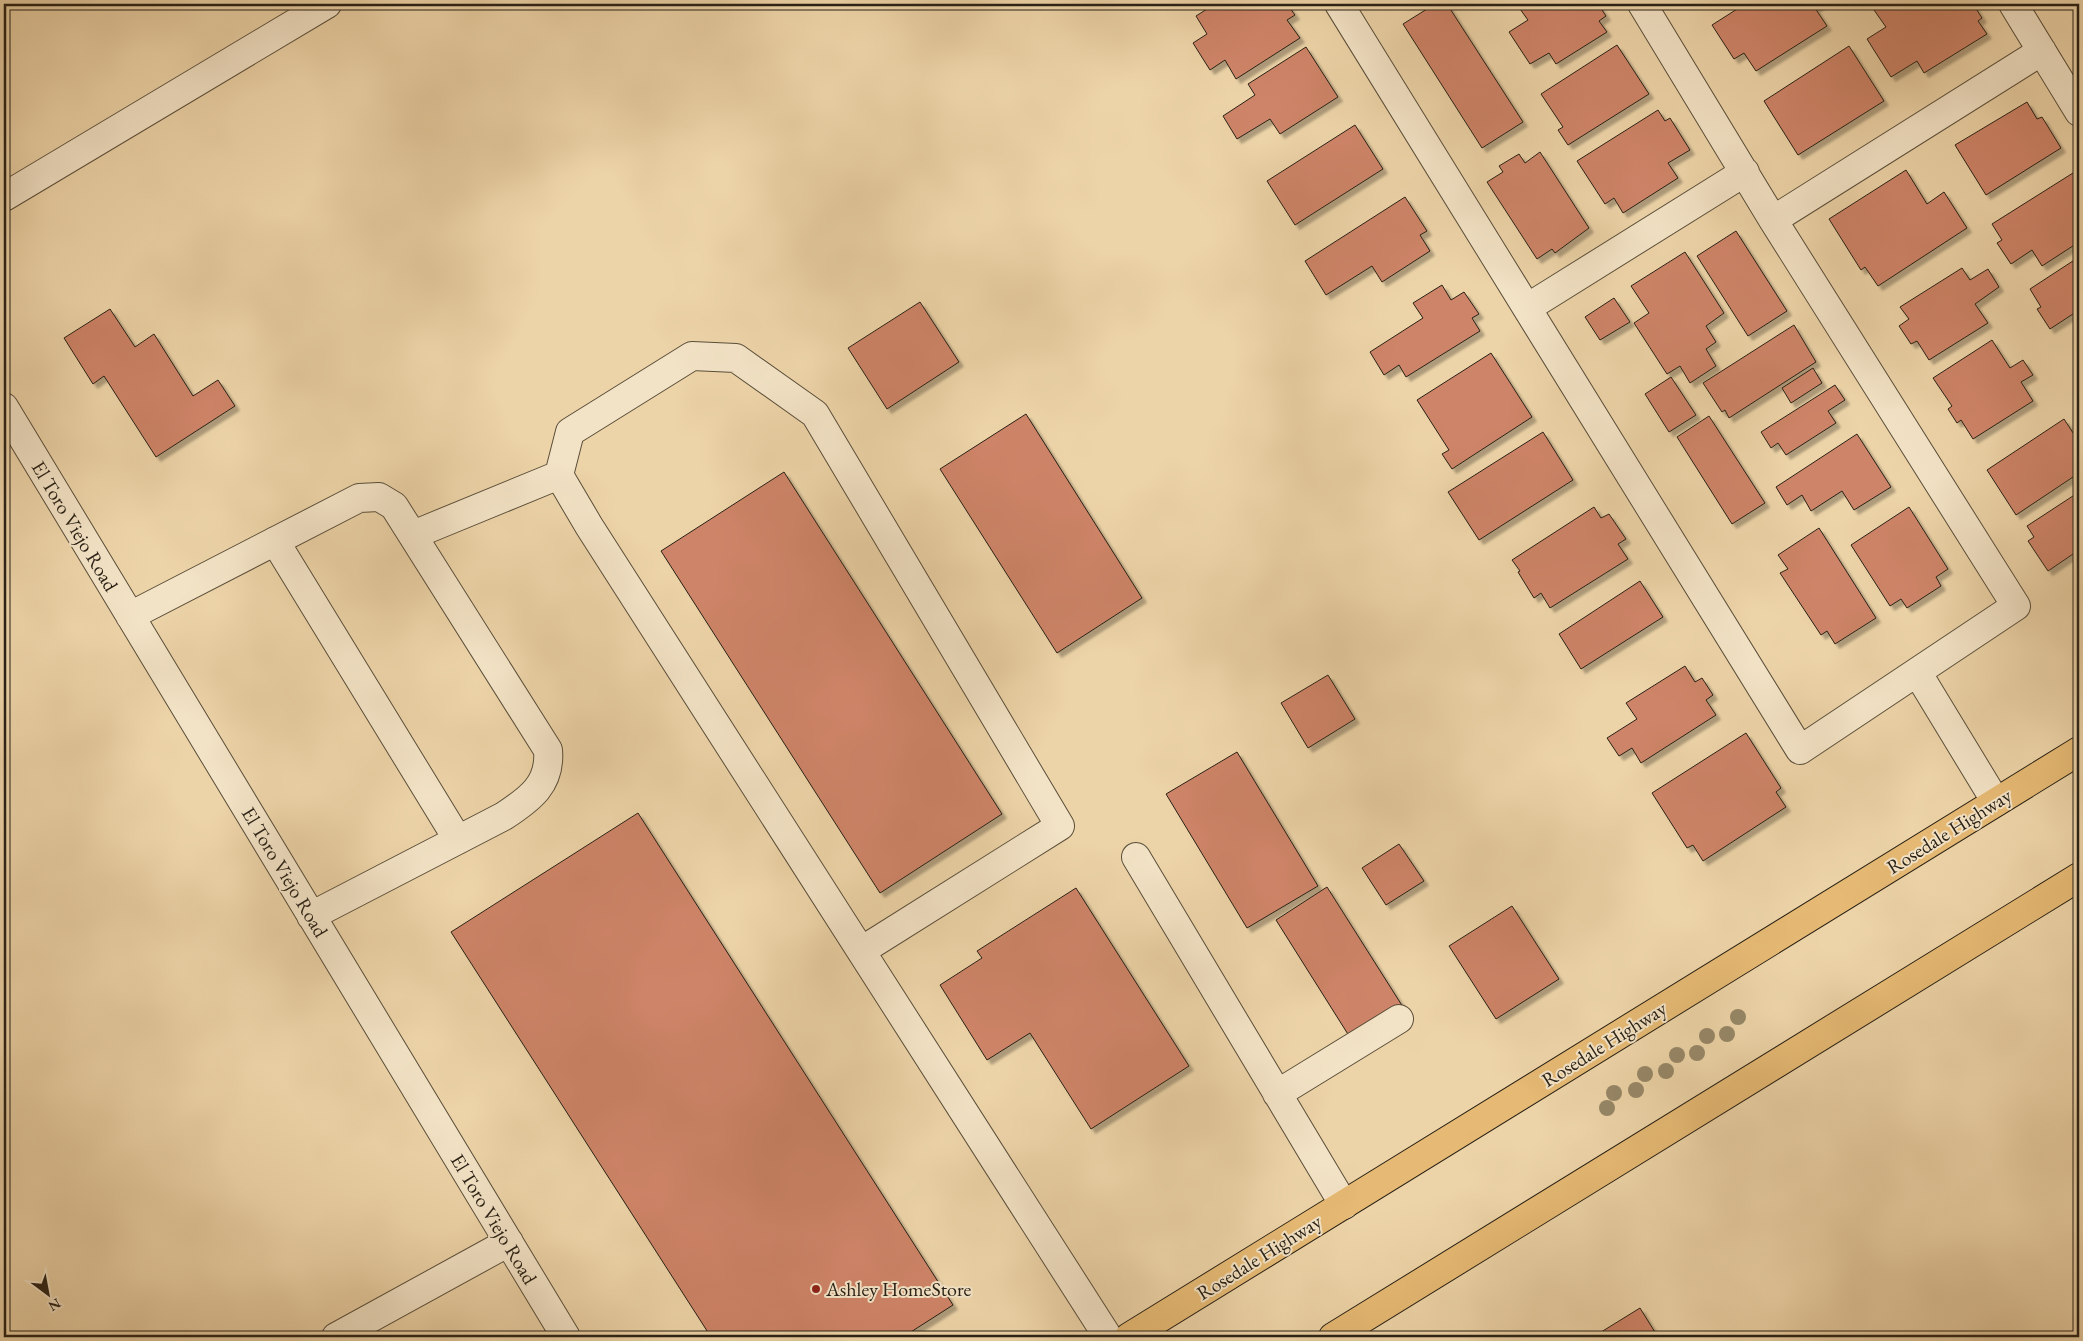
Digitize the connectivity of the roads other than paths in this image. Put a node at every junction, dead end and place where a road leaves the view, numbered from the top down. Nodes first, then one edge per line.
1 (327, 4) edge
2 (1339, 4) edge
3 (1642, 4) edge
4 (2013, 4) edge
5 (2042, 52) junction
6 (2079, 112) edge
7 (1745, 172) junction
8 (4, 197) edge
9 (1773, 220) junction
10 (1527, 308) junction
11 (4, 407) edge
12 (558, 475) junction
13 (413, 536) junction
14 (275, 541) junction
15 (130, 616) junction
16 (1918, 672) junction
17 (2079, 751) edge
18 (1996, 802) junction
19 (458, 840) junction
20 (1136, 857) dead end
21 (2079, 877) edge
22 (311, 916) junction
23 (861, 951) junction
24 (1399, 1020) dead end
25 (1277, 1094) junction
26 (1344, 1205) junction
27 (509, 1242) junction
28 (1350, 1333) edge
29 (336, 1337) edge
30 (566, 1337) edge
31 (1108, 1337) edge
32 (1129, 1337) edge

1 - 8 street
2 - 10 street
3 - 7 street
4 - 5 street
5 - 6 street
5 - 9 street
7 - 9 street
7 - 10 street
9 - 16 street
10 - 16 street
11 - 15 street, El Toro Viejo Road
12 - 13 street
12 - 23 street
12 - 23 street
13 - 14 street
13 - 19 street
14 - 15 street
14 - 19 street
15 - 22 street, El Toro Viejo Road
16 - 18 street
17 - 18 main road, Rosedale Highway
18 - 26 main road, Rosedale Highway
19 - 22 street
20 - 25 street
21 - 28 main road
22 - 27 street, El Toro Viejo Road
23 - 31 street
24 - 25 street
25 - 26 street
26 - 32 main road, Rosedale Highway
27 - 29 street
27 - 30 street, El Toro Viejo Road

